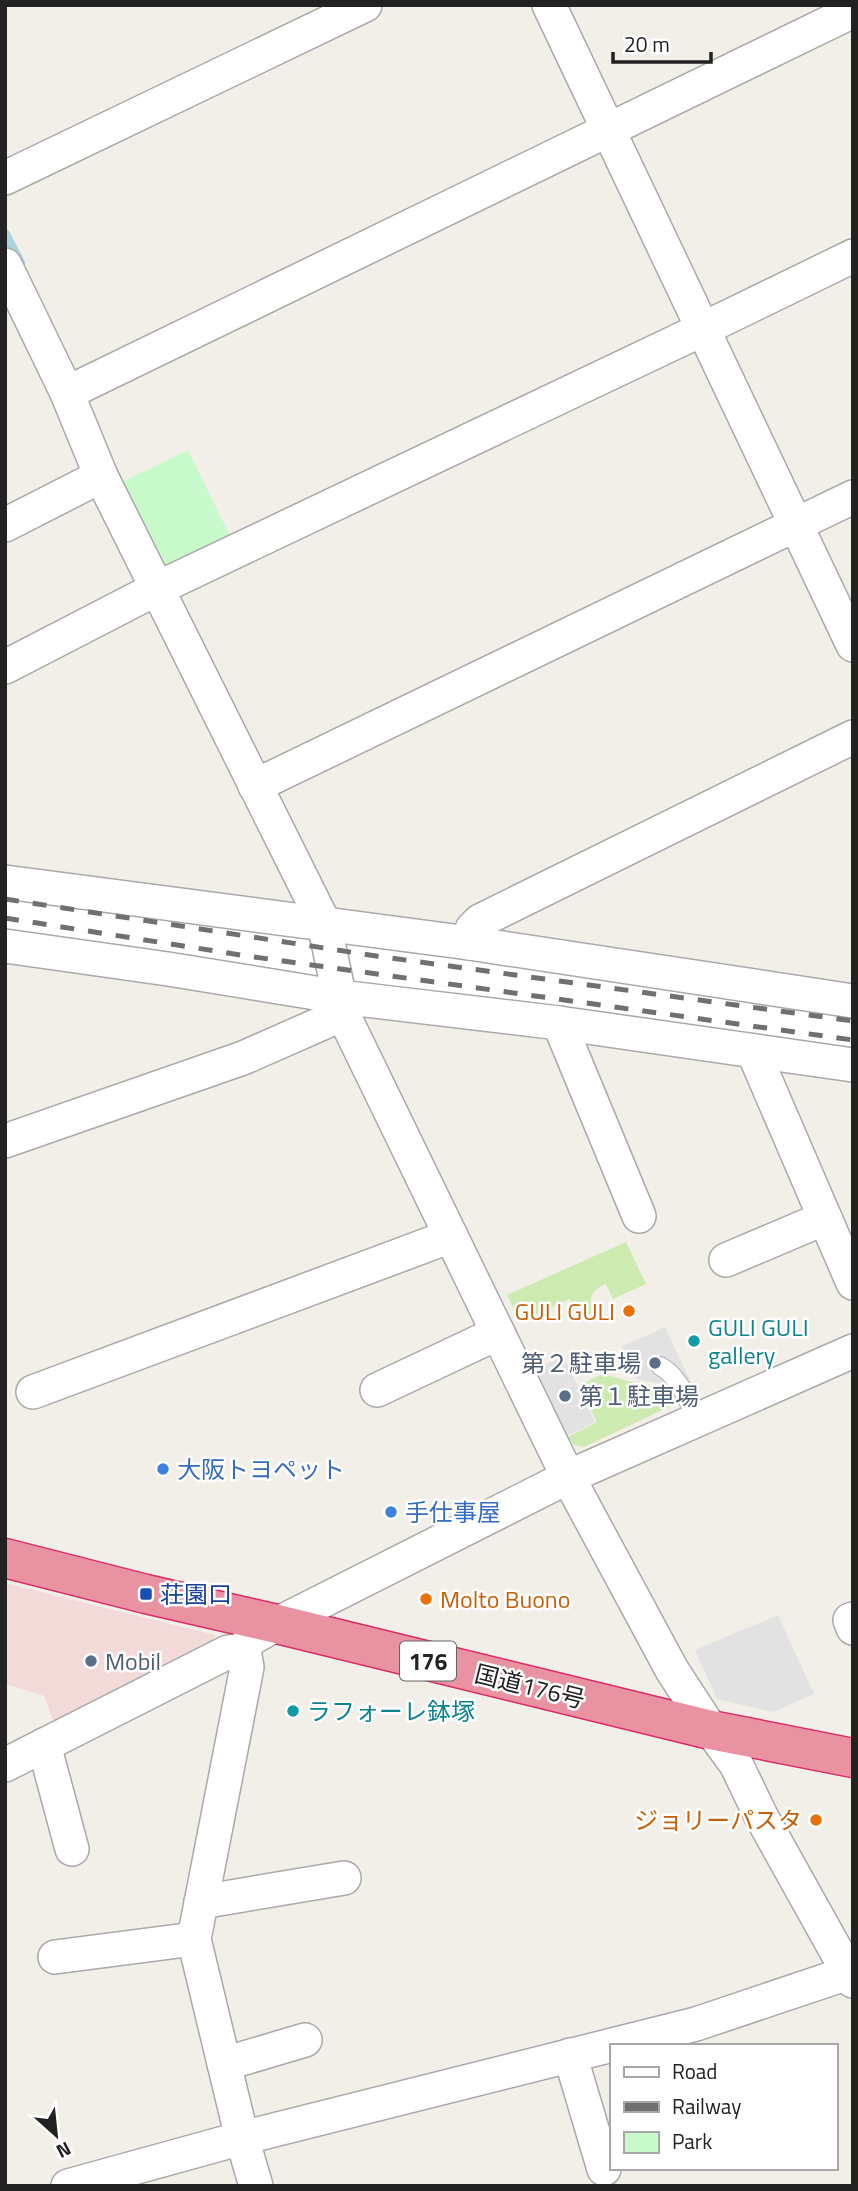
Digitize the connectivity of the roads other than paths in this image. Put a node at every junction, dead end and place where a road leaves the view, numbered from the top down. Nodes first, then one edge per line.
1 (365, 5) edge
2 (549, 5) edge
3 (853, 11) edge
4 (608, 130) junction
5 (5, 178) edge
6 (853, 256) edge
7 (5, 265) edge
8 (703, 330) junction
9 (67, 393) junction
10 (101, 476) junction
11 (853, 496) edge
12 (5, 524) edge
13 (795, 524) junction
14 (156, 589) junction
15 (850, 633) edge
16 (5, 667) edge
17 (853, 737) edge
18 (255, 786) junction
19 (5, 882) edge
20 (324, 923) junction
21 (469, 943) junction
22 (5, 946) edge
23 (853, 1001) edge
24 (341, 1005) junction
25 (559, 1023) junction
26 (753, 1051) junction
27 (853, 1065) edge
28 (5, 1141) edge
29 (639, 1216) dead end
30 (825, 1218) junction
31 (451, 1236) junction
32 (726, 1260) dead end
33 (853, 1283) edge
34 (498, 1333) junction
35 (853, 1351) edge
36 (660, 1366) dead end
37 (377, 1390) dead end
38 (33, 1392) dead end
39 (697, 1420) junction
40 (568, 1477) junction
41 (5, 1558) edge
42 (853, 1619) edge
43 (277, 1624) junction
44 (853, 1628) edge
45 (244, 1650) junction
46 (711, 1730) junction
47 (44, 1745) junction
48 (853, 1758) edge
49 (5, 1765) edge
50 (72, 1849) dead end
51 (344, 1878) dead end
52 (201, 1902) junction
53 (194, 1939) junction
54 (55, 1957) dead end
55 (850, 1977) edge
56 (305, 2040) dead end
57 (615, 2044) edge
58 (610, 2045) edge
59 (570, 2055) junction
60 (224, 2064) junction
61 (242, 2138) junction
62 (604, 2169) dead end
63 (68, 2186) edge
64 (256, 2186) edge

1 - 5 street
2 - 4 street
3 - 4 street
4 - 8 street
4 - 9 street
6 - 8 street
7 - 9 street
8 - 13 street
8 - 14 street
9 - 10 street
10 - 12 street
10 - 14 street
11 - 13 street
13 - 15 street
13 - 18 street
14 - 16 street
14 - 18 street
17 - 21 street
18 - 20 street
19 - 20 street
20 - 21 street
20 - 24 street
21 - 23 street
22 - 24 street
24 - 25 street
24 - 28 street
24 - 31 street
25 - 26 street
25 - 29 street
26 - 27 street
26 - 30 street
30 - 32 street
30 - 33 street
31 - 34 street
31 - 38 street
34 - 37 street
34 - 40 street
35 - 39 street
36 - 39 lane
39 - 40 street
40 - 43 street
40 - 46 street
41 - 43 highway, 国道176号 / 176
42 - 44 street
43 - 45 street
43 - 46 highway, 国道176号 / 176
45 - 47 street
45 - 52 street
46 - 48 highway, 国道176号 / 176
46 - 55 street
47 - 49 street
47 - 50 street
51 - 52 street
52 - 53 street
53 - 54 street
53 - 60 street
55 - 57 street
56 - 60 street
58 - 59 street
59 - 61 street
59 - 62 street
60 - 61 street
61 - 63 street
61 - 64 street

